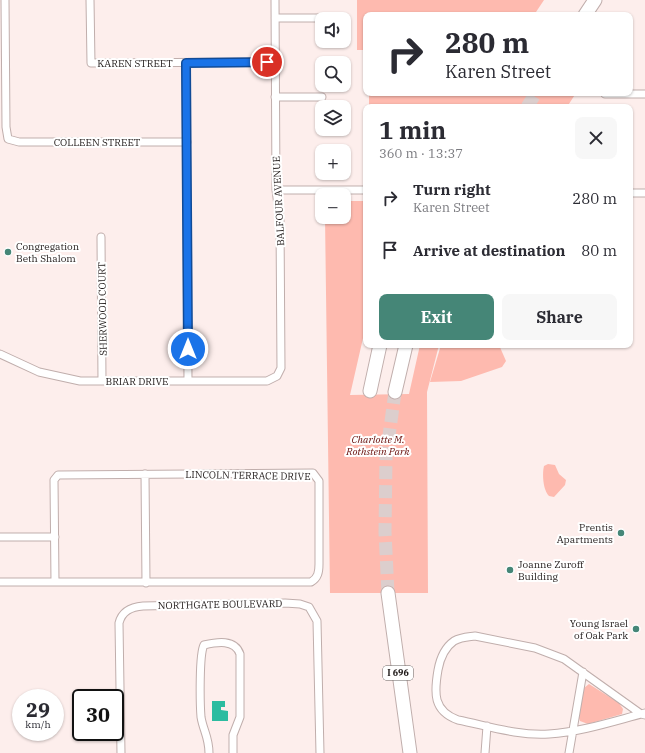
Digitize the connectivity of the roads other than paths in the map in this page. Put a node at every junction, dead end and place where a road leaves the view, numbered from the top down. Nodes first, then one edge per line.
1 (5, 0) edge
2 (90, 0) edge
3 (275, 0) edge
4 (595, 0) edge
5 (587, 12) edge
6 (275, 18) junction
7 (315, 18) edge
8 (275, 62) junction
9 (186, 63) junction
10 (633, 94) edge
11 (645, 94) edge
12 (276, 97) junction
13 (322, 97) dead end
14 (187, 142) junction
15 (276, 190) junction
16 (363, 190) edge
17 (633, 193) edge
18 (645, 193) edge
19 (101, 237) dead end
20 (379, 348) edge
21 (405, 348) edge
22 (0, 354) edge
23 (277, 376) joint
24 (102, 381) junction
25 (188, 381) junction
26 (370, 392) dead end
27 (395, 392) tunnel mouth
28 (145, 474) junction
29 (0, 537) edge
30 (55, 537) junction
31 (0, 582) edge
32 (55, 582) junction
33 (146, 583) junction
34 (388, 593) tunnel mouth
35 (583, 672) junction
36 (644, 714) edge
37 (487, 726) junction
38 (571, 731) junction
39 (121, 753) edge
40 (209, 753) edge
41 (233, 753) edge
42 (320, 753) edge
43 (410, 753) edge
44 (485, 753) edge
45 (569, 753) edge

1 - 14 street, COLLEEN STREET
2 - 9 street, KAREN STREET
3 - 6 street, BALFOUR AVENUE
4 - 5 highway
6 - 7 street
6 - 8 street, BALFOUR AVENUE
8 - 9 street, KAREN STREET
8 - 12 street, BALFOUR AVENUE
9 - 14 street
10 - 11 street
12 - 13 street
12 - 15 street, BALFOUR AVENUE
14 - 25 street
15 - 16 street
15 - 23 street, BALFOUR AVENUE
17 - 18 street
19 - 24 street, SHERWOOD COURT
20 - 26 highway
21 - 27 highway
22 - 24 street, BRIAR DRIVE
23 - 25 street, BRIAR DRIVE
24 - 25 street, BRIAR DRIVE
28 - 30 street, LINCOLN TERRACE DRIVE
28 - 33 street
28 - 33 street, LINCOLN TERRACE DRIVE
29 - 30 street
30 - 32 street, LINCOLN TERRACE DRIVE
31 - 32 street, LINCOLN TERRACE DRIVE
32 - 33 street, LINCOLN TERRACE DRIVE
34 - 43 highway, I 696
35 - 36 street
35 - 37 street
35 - 38 street
36 - 38 street
37 - 38 street
37 - 44 street
38 - 45 street
39 - 42 street, NORTHGATE BOULEVARD
40 - 41 street

